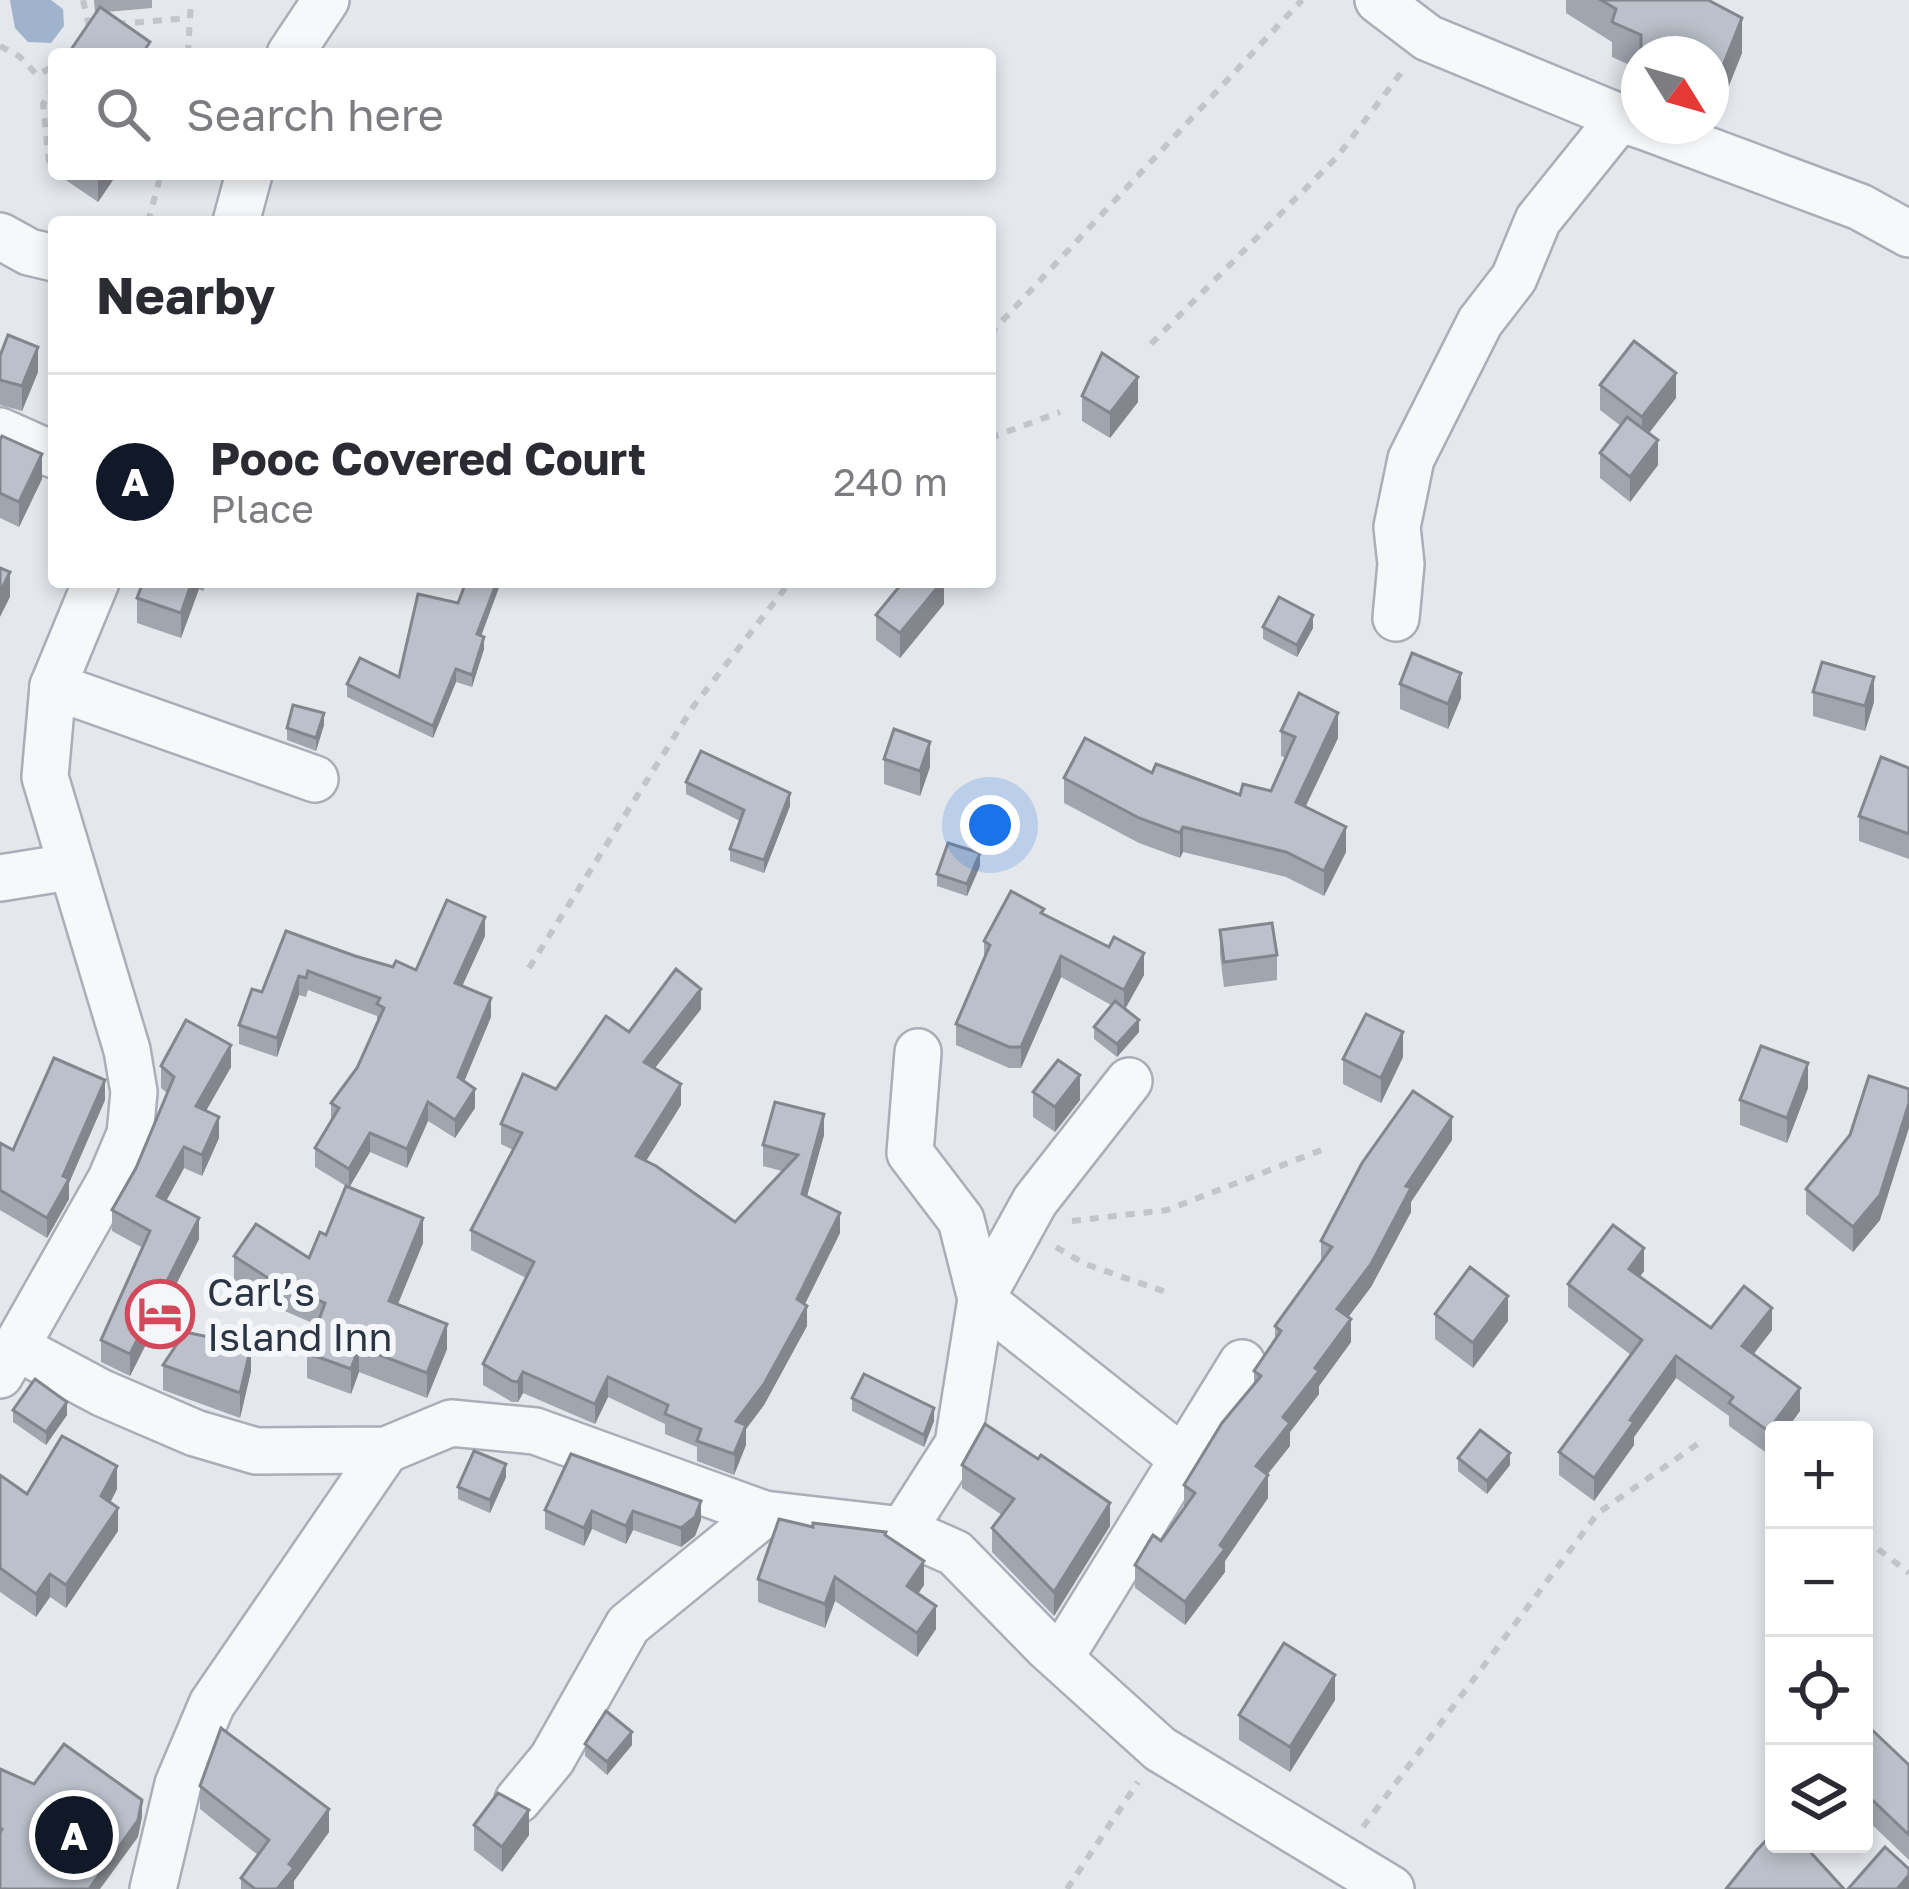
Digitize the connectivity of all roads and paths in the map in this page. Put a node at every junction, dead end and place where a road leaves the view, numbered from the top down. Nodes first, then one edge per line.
1 (83, 0) edge
2 (191, 0) edge
3 (326, 0) edge
4 (1302, 0) edge
5 (1378, 0) edge
6 (189, 18) junction
7 (89, 27) junction
8 (1428, 38) junction
9 (82, 40) edge
10 (0, 46) edge
11 (188, 48) edge
12 (294, 48) edge
13 (48, 69) edge
14 (48, 96) edge
15 (1621, 118) edge
16 (1621, 136) edge
17 (1690, 144) edge
18 (48, 156) edge
19 (159, 180) edge
20 (247, 180) edge
21 (150, 216) edge
22 (238, 216) edge
23 (1909, 234) edge
24 (0, 236) edge
25 (48, 257) edge
26 (996, 328) edge
27 (1150, 344) dead end
28 (1060, 412) dead end
29 (0, 431) edge
30 (996, 436) edge
31 (48, 452) edge
32 (93, 588) edge
33 (785, 588) edge
34 (1396, 618) dead end
35 (52, 686) junction
36 (316, 779) dead end
37 (69, 867) junction
38 (0, 878) edge
39 (529, 968) dead end
40 (918, 1052) dead end
41 (1129, 1082) dead end
42 (1324, 1149) dead end
43 (1022, 1226) junction
44 (1166, 1292) dead end
45 (981, 1300) junction
46 (11, 1338) edge
47 (1242, 1363) dead end
48 (1702, 1441) dead end
49 (386, 1450) junction
50 (1183, 1459) junction
51 (764, 1514) junction
52 (903, 1530) junction
53 (1873, 1545) edge
54 (1909, 1574) edge
55 (1060, 1658) junction
56 (1160, 1749) junction
57 (518, 1800) edge
58 (1339, 1858) junction
59 (153, 1889) edge
60 (1067, 1889) edge
61 (1391, 1889) edge

1 - 7 path
2 - 6 path
3 - 12 street
4 - 26 path
5 - 8 street
6 - 7 path
6 - 11 path
7 - 9 path
8 - 15 street
8 - 27 path
10 - 13 path
14 - 18 path
16 - 34 street
17 - 23 street
19 - 21 path
20 - 22 street
24 - 25 street
28 - 30 path
29 - 31 street
32 - 35 street
33 - 39 path
35 - 36 street
35 - 37 street
37 - 38 street
37 - 46 street
40 - 45 street
41 - 43 street
42 - 43 path
43 - 44 path
43 - 45 street
45 - 50 street
45 - 52 street
46 - 49 street
47 - 50 street
48 - 58 path
49 - 51 street
49 - 59 street
50 - 55 street
51 - 52 street
51 - 57 street
52 - 55 street
53 - 54 path
55 - 56 street
56 - 58 street
56 - 60 path
58 - 61 street

